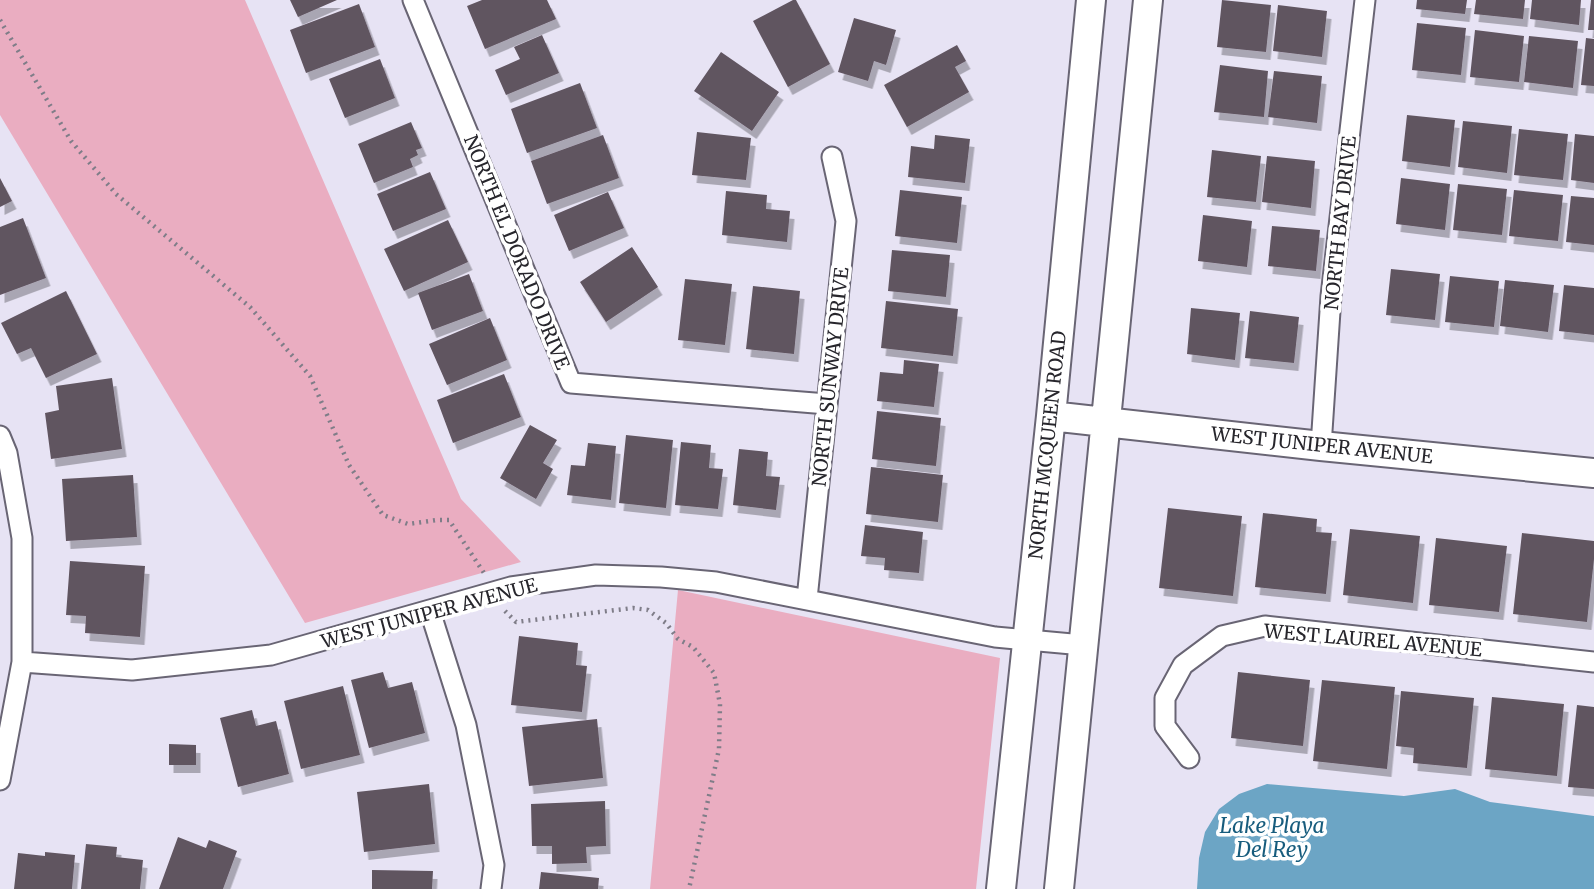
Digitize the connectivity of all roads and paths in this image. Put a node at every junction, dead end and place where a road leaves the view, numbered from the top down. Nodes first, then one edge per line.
1 (413, 0) edge
2 (1091, 0) edge
3 (1148, 0) edge
4 (1365, 0) edge
5 (0, 20) edge
6 (832, 156) dead end
7 (827, 404) junction
8 (1051, 416) junction
9 (1106, 422) junction
10 (0, 436) edge
11 (1321, 446) junction
12 (1594, 473) edge
13 (496, 592) junction
14 (807, 599) junction
15 (430, 611) junction
16 (1027, 639) junction
17 (1083, 645) junction
18 (22, 662) junction
19 (1594, 662) edge
20 (1189, 758) dead end
21 (0, 780) edge
22 (491, 889) edge
23 (689, 889) edge
24 (1002, 889) edge
25 (1059, 889) edge

1 - 7 street, NORTH EL DORADO DRIVE
2 - 8 main road, NORTH MCQUEEN ROAD
3 - 9 main road
4 - 11 street, NORTH BAY DRIVE
5 - 13 path
6 - 7 street, NORTH SUNWAY DRIVE
7 - 14 street, NORTH SUNWAY DRIVE
8 - 9 main road, WEST JUNIPER AVENUE
8 - 16 main road, NORTH MCQUEEN ROAD
9 - 11 main road, WEST JUNIPER AVENUE
9 - 17 main road
10 - 18 street
11 - 12 main road, WEST JUNIPER AVENUE
13 - 14 street, WEST JUNIPER AVENUE
13 - 15 street, WEST JUNIPER AVENUE
13 - 23 path
14 - 16 street, WEST JUNIPER AVENUE
15 - 18 street, WEST JUNIPER AVENUE
15 - 22 street
16 - 17 street, WEST JUNIPER AVENUE
16 - 24 main road, NORTH MCQUEEN ROAD
17 - 25 main road
18 - 21 street
19 - 20 street, WEST LAUREL AVENUE

